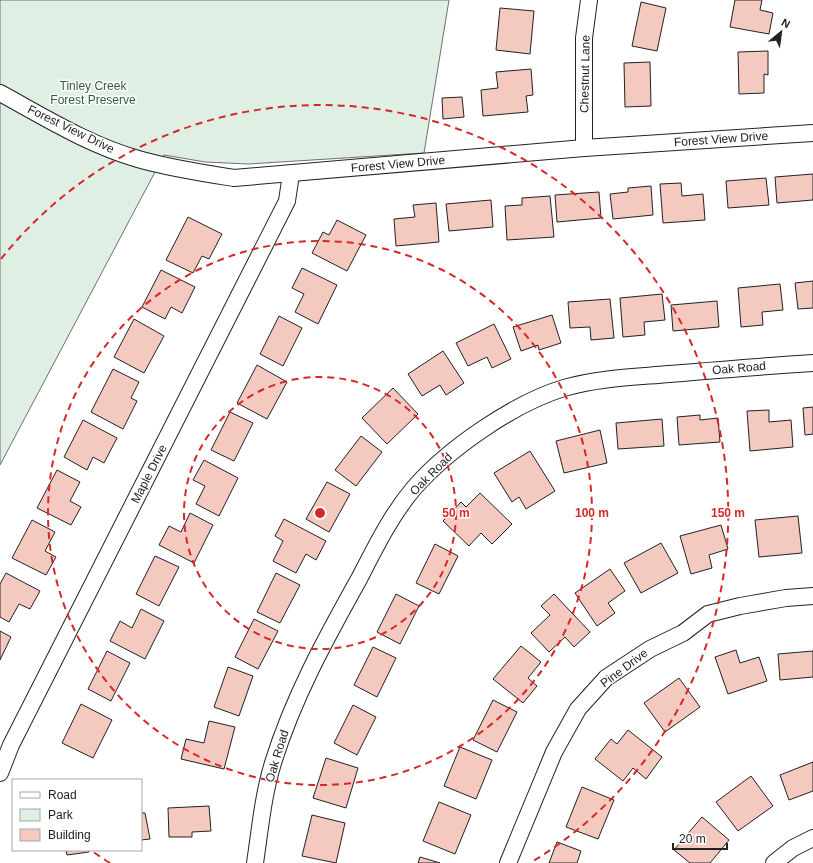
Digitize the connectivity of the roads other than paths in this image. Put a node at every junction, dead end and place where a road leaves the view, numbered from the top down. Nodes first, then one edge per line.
1 (588, 0) edge
2 (0, 94) edge
3 (813, 133) edge
4 (584, 148) junction
5 (291, 174) junction
6 (813, 362) edge
7 (813, 596) edge
8 (0, 774) edge
9 (813, 838) edge
10 (255, 863) edge
11 (508, 863) edge
12 (774, 863) edge

1 - 4 street, Chestnut Lane
2 - 5 street, Forest View Drive
3 - 4 street, Forest View Drive
4 - 5 street, Forest View Drive
5 - 8 street, Maple Drive
6 - 10 street, Oak Road
7 - 11 street, Pine Drive
9 - 12 street

